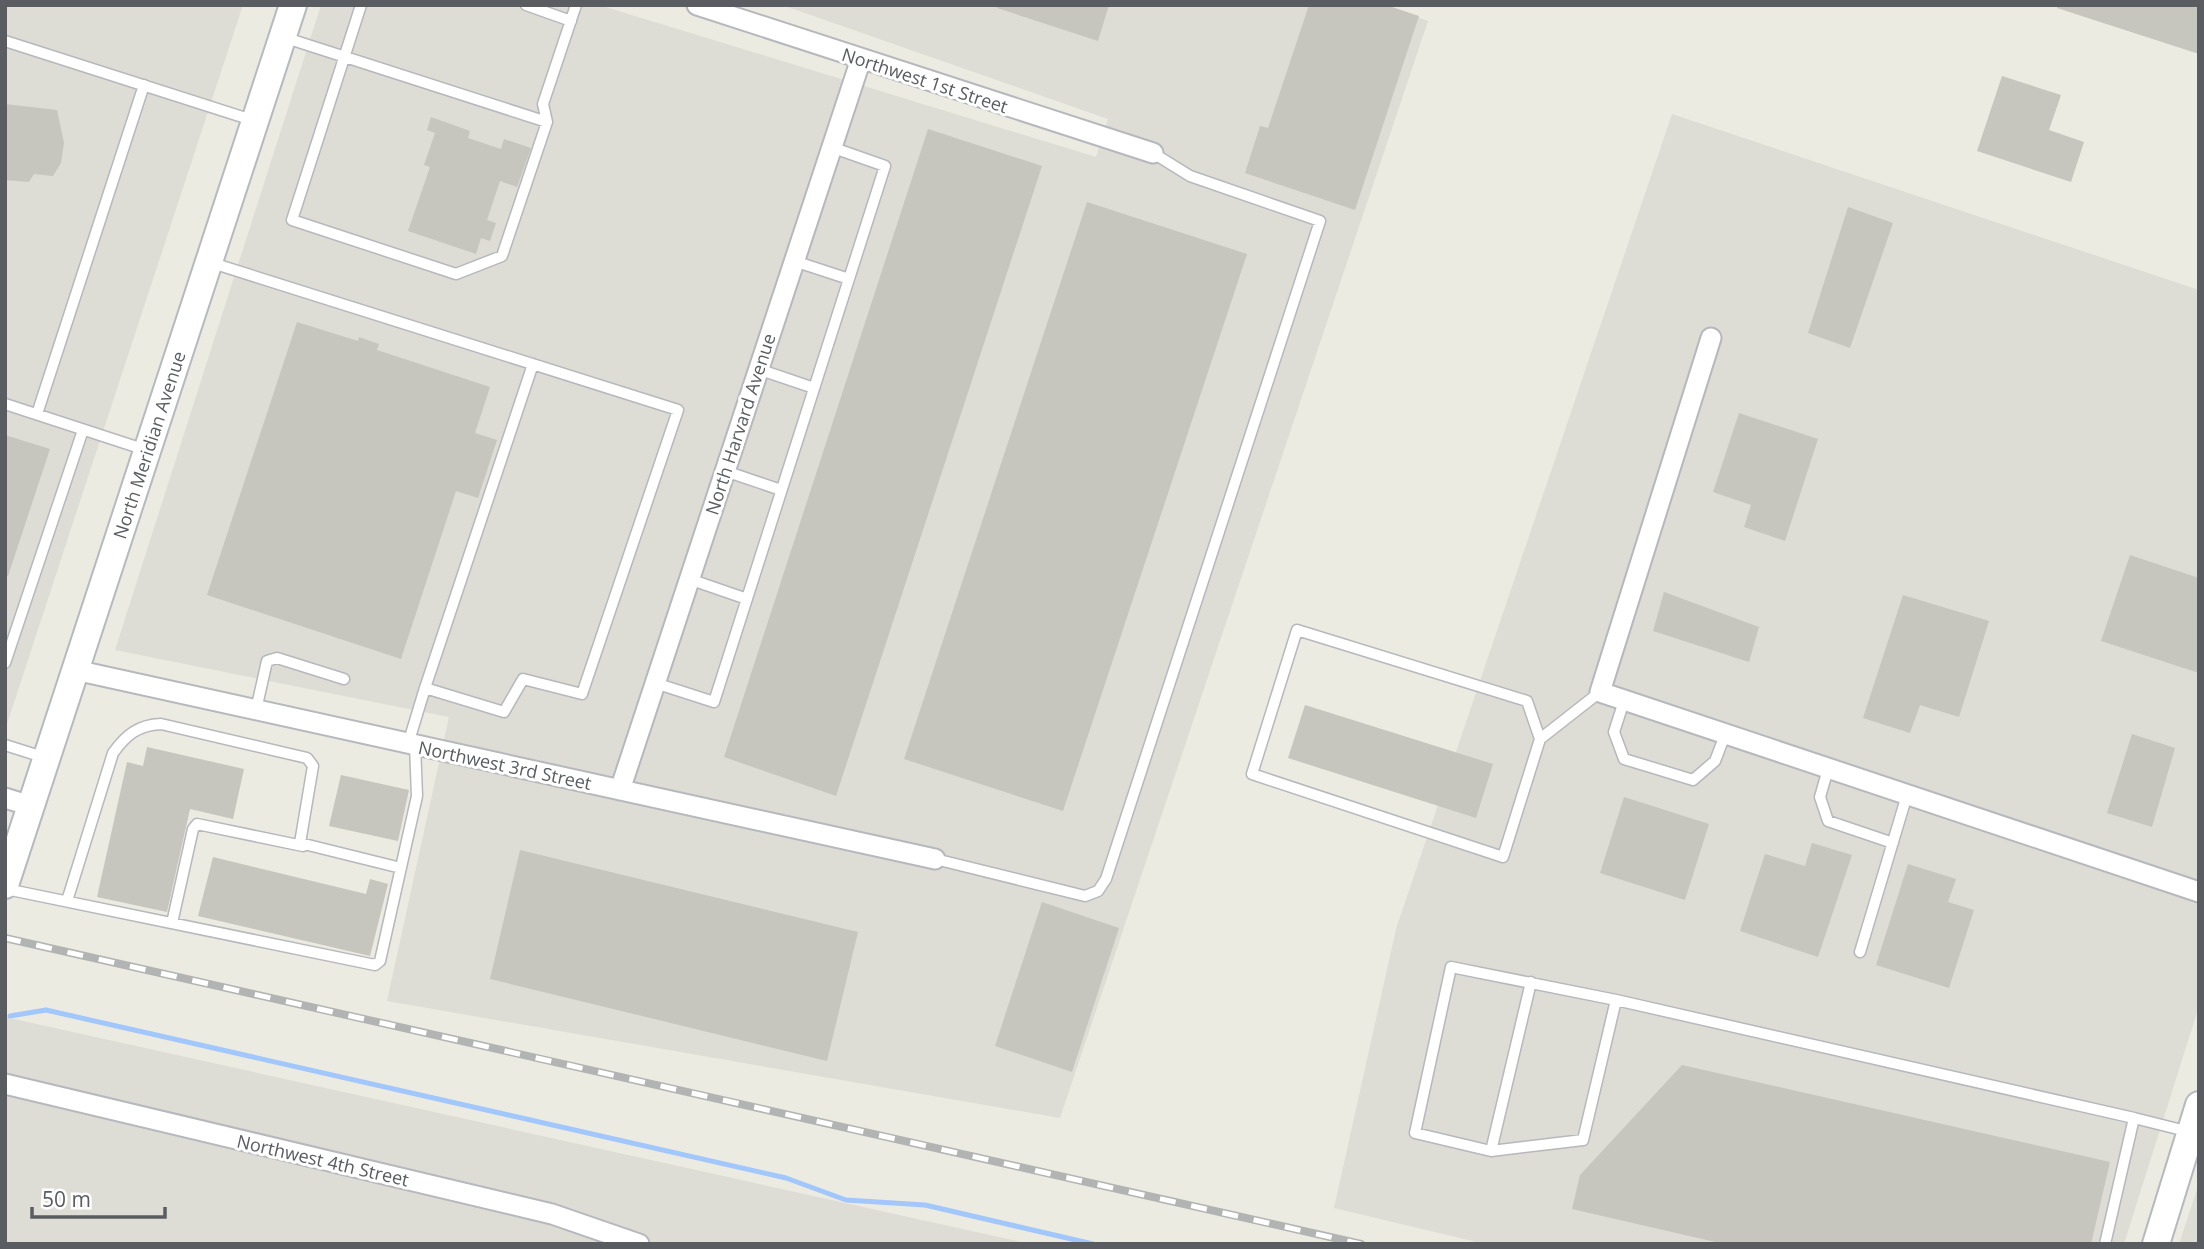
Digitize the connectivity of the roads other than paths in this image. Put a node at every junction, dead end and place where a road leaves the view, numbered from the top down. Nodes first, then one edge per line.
1 (293, 5) edge
2 (361, 5) edge
3 (526, 5) edge
4 (576, 5) edge
5 (697, 5) edge
6 (571, 21) junction
7 (283, 37) junction
8 (5, 41) edge
9 (345, 57) junction
10 (861, 59) junction
11 (144, 85) junction
12 (255, 121) junction
13 (547, 122) junction
14 (831, 147) junction
15 (1153, 153) joint
16 (794, 261) junction
17 (209, 262) junction
18 (849, 279) junction
19 (1711, 338) dead end
20 (533, 364) junction
21 (758, 369) junction
22 (814, 388) junction
23 (5, 404) edge
24 (37, 414) junction
25 (83, 430) junction
26 (147, 450) junction
27 (725, 471) junction
28 (781, 490) junction
29 (689, 579) junction
30 (747, 599) junction
31 (5, 663) edge
32 (75, 670) junction
33 (344, 679) dead end
34 (655, 683) junction
35 (425, 688) junction
36 (1600, 692) junction
37 (1624, 701) junction
38 (256, 710) junction
39 (1725, 735) junction
40 (1541, 739) junction
41 (411, 744) junction
42 (5, 745) edge
43 (47, 759) junction
44 (1828, 769) junction
45 (620, 790) junction
46 (1907, 795) junction
47 (5, 798) edge
48 (32, 806) junction
49 (1893, 843) junction
50 (303, 846) junction
51 (935, 859) joint
52 (401, 869) junction
53 (5, 887) edge
54 (2199, 892) edge
55 (66, 901) junction
56 (172, 923) junction
57 (1860, 952) dead end
58 (1531, 982) junction
59 (1616, 1000) junction
60 (5, 1084) edge
61 (2199, 1105) edge
62 (2133, 1118) junction
63 (2190, 1132) junction
64 (1491, 1151) junction
65 (639, 1244) edge
66 (2105, 1244) edge
67 (2156, 1244) edge

1 - 7 main road, North Meridian Avenue
2 - 9 lane
3 - 6 lane
4 - 6 lane
5 - 10 street, Northwest 1st Street
6 - 13 lane
7 - 9 lane
7 - 12 main road, North Meridian Avenue
8 - 11 lane
9 - 13 lane
9 - 13 lane
10 - 14 street, North Harvard Avenue
10 - 15 street, Northwest 1st Street
11 - 12 lane
11 - 24 lane
12 - 17 main road, North Meridian Avenue
14 - 16 street, North Harvard Avenue
14 - 18 lane
15 - 51 lane
16 - 18 lane
16 - 21 street, North Harvard Avenue
17 - 20 lane
17 - 26 main road, North Meridian Avenue
18 - 22 lane
19 - 36 street
20 - 35 lane
20 - 35 lane
21 - 22 lane
21 - 27 street, North Harvard Avenue
22 - 28 lane
23 - 24 lane
24 - 25 lane
25 - 26 lane
25 - 31 lane
26 - 32 main road, North Meridian Avenue
27 - 28 lane
27 - 29 street, North Harvard Avenue
28 - 30 lane
29 - 30 lane
29 - 34 street, North Harvard Avenue
30 - 34 lane
32 - 38 street, Northwest 3rd Street
32 - 43 main road, North Meridian Avenue
33 - 38 lane
34 - 45 street, North Harvard Avenue
35 - 41 lane
36 - 37 street
36 - 40 lane
37 - 39 street
37 - 39 lane
38 - 41 street, Northwest 3rd Street
39 - 44 street
40 - 40 lane
41 - 45 street, Northwest 3rd Street
41 - 52 lane
42 - 43 lane
43 - 48 main road, North Meridian Avenue
44 - 46 street
44 - 49 lane
45 - 51 street, Northwest 3rd Street
46 - 49 lane
46 - 54 street
47 - 48 street
48 - 53 main road, North Meridian Avenue
49 - 57 lane
50 - 52 lane
50 - 55 lane
50 - 56 lane
52 - 56 lane
53 - 55 lane
55 - 56 lane
58 - 59 lane
58 - 64 lane
58 - 64 lane
59 - 62 lane
59 - 64 lane
60 - 65 street, Northwest 4th Street
61 - 63 main road
62 - 63 lane
62 - 66 lane
63 - 67 main road

